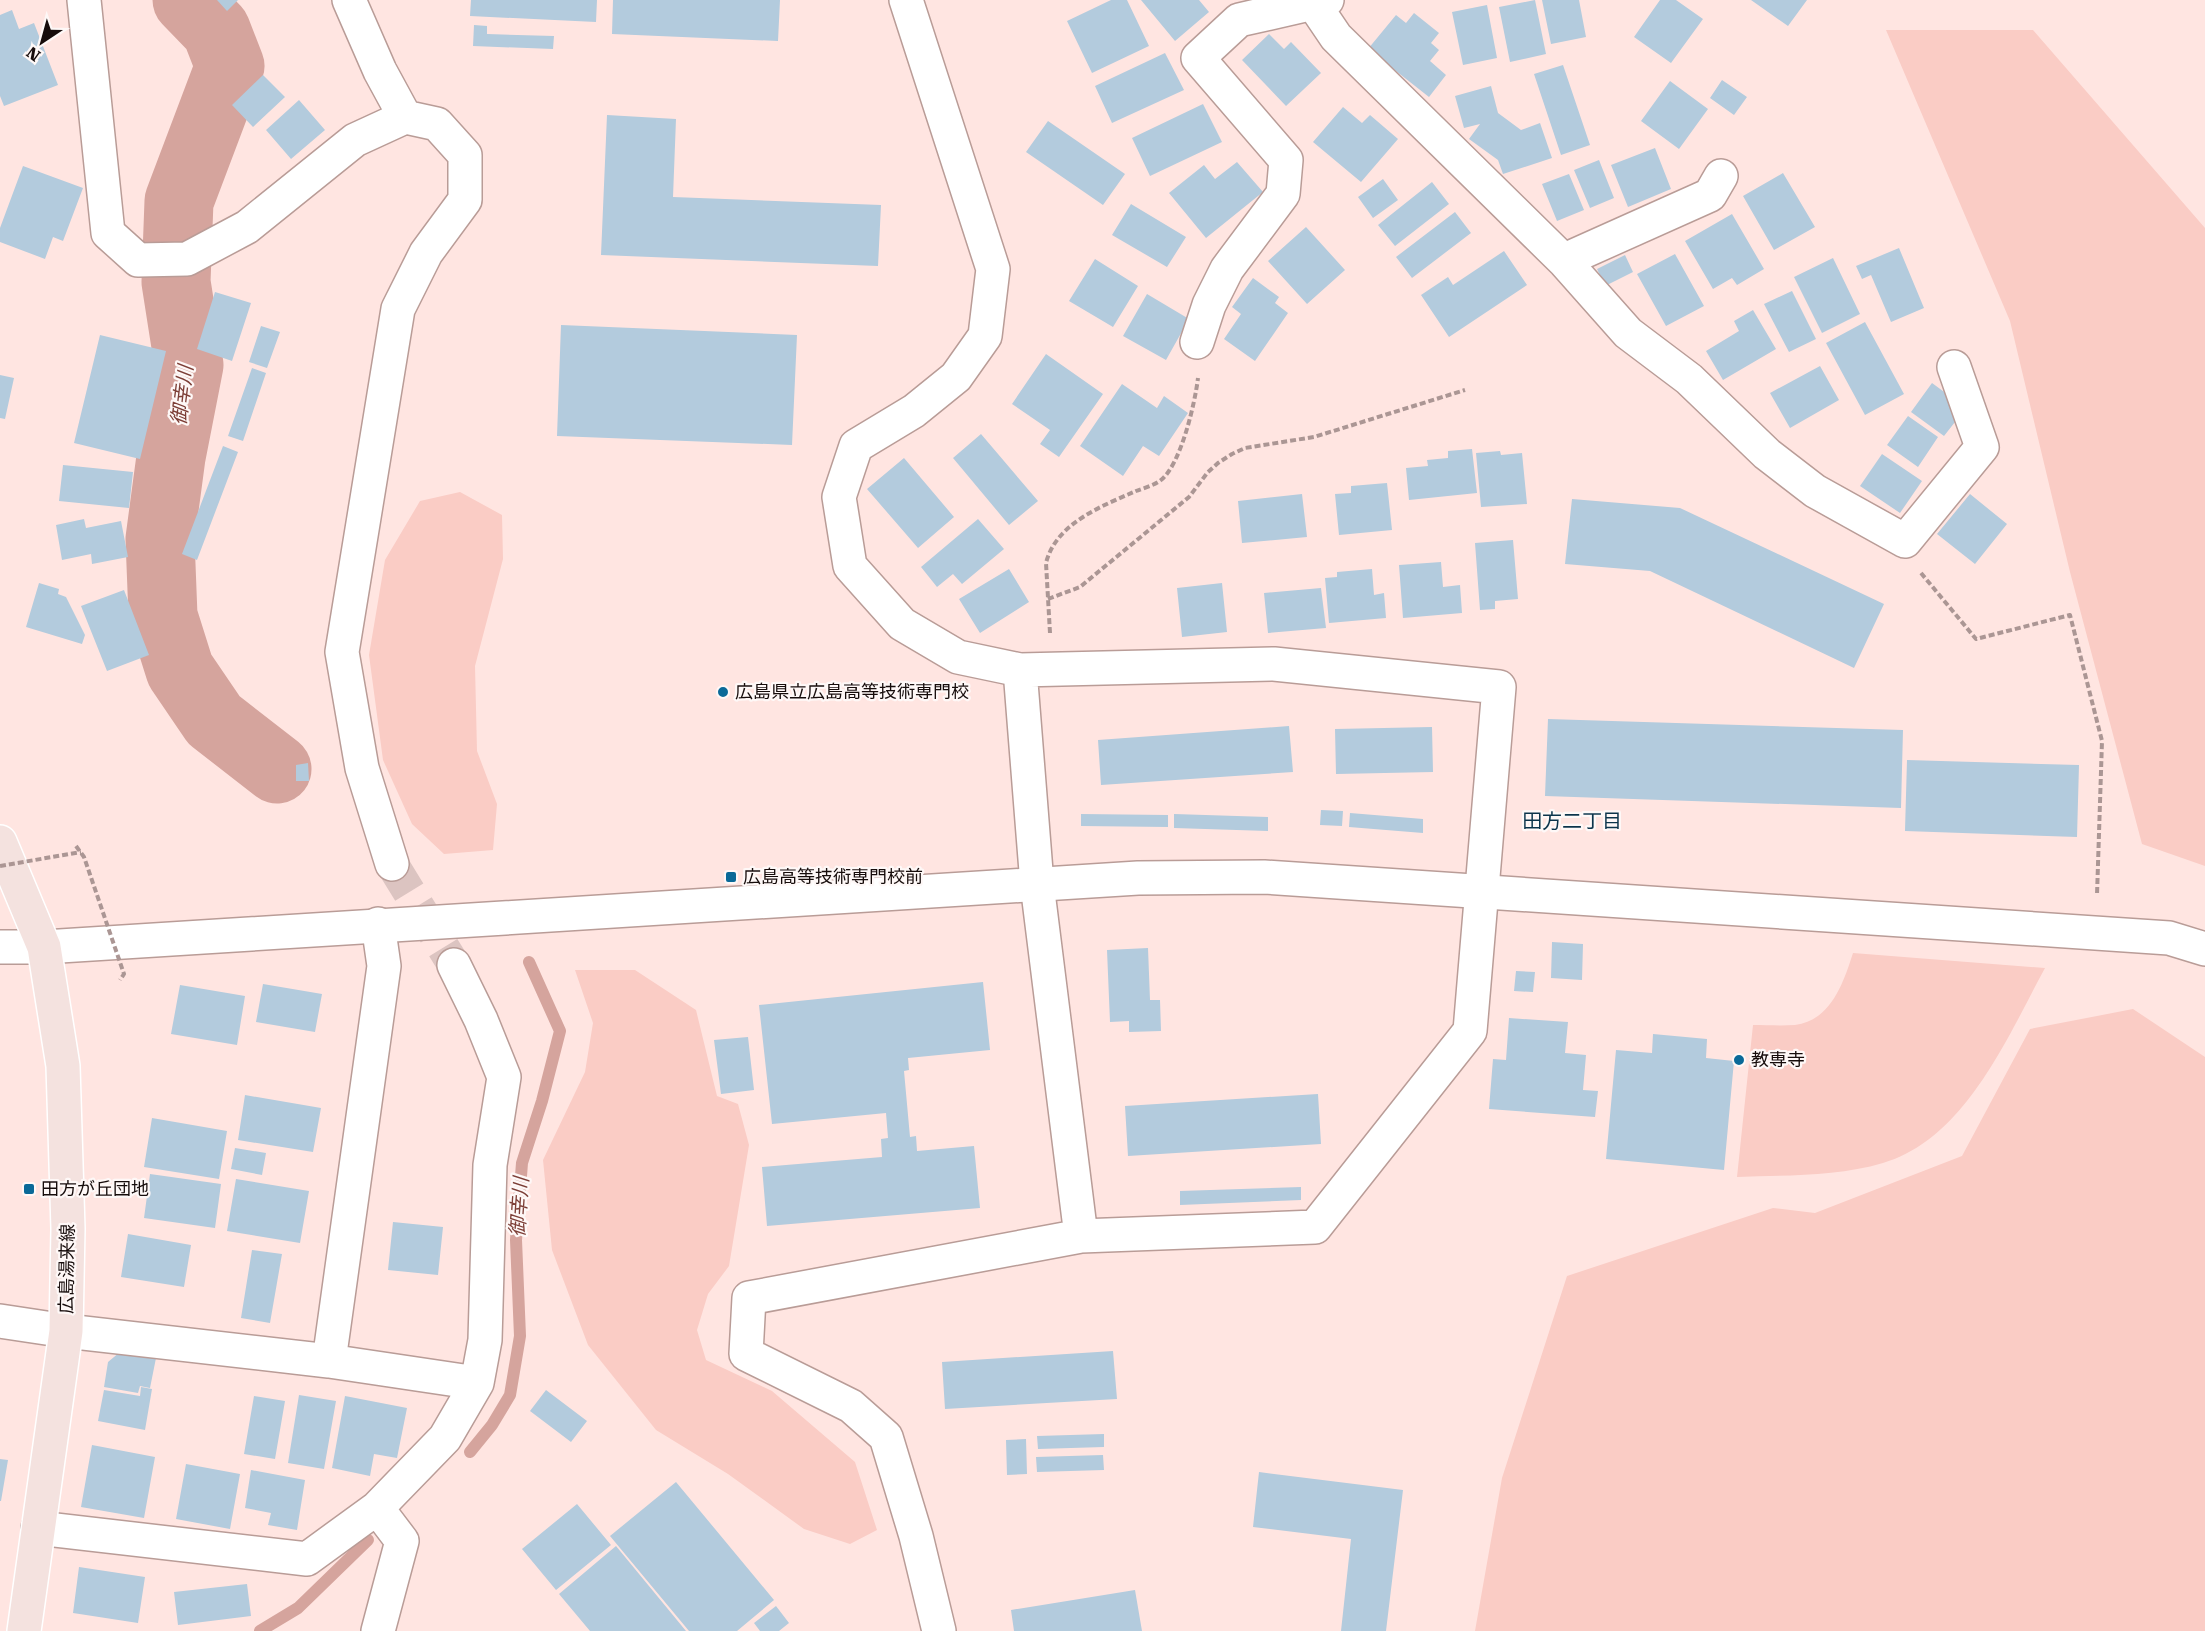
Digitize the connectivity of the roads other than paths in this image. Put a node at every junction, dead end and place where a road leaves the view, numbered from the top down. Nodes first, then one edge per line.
1 (349, 0) edge
2 (906, 0) edge
3 (1320, 2) edge
4 (87, 3) edge
5 (1258, 7) edge
6 (405, 117) junction
7 (1721, 176) dead end
8 (1565, 262) junction
9 (1197, 342) road end
10 (1954, 367) dead end
11 (1020, 670) junction
12 (0, 842) edge
13 (392, 864) tunnel mouth
14 (1036, 884) junction
15 (1483, 891) junction
16 (378, 924) junction
17 (44, 946) junction
18 (0, 947) edge
19 (2205, 949) edge
20 (454, 965) tunnel mouth
21 (1081, 1236) junction
22 (0, 1321) edge
23 (66, 1331) junction
24 (329, 1361) junction
25 (477, 1383) junction
26 (376, 1508) junction
27 (38, 1528) junction
28 (24, 1631) edge
29 (378, 1631) edge
30 (939, 1631) edge

1 - 6 street
2 - 11 street
3 - 5 street
3 - 8 street
4 - 6 street
5 - 9 street
6 - 13 street
7 - 8 street
8 - 10 street
11 - 14 street
11 - 15 street
12 - 17 main road, 広島湯来線
14 - 15 street
14 - 16 street
14 - 21 street
15 - 19 street
15 - 21 street
16 - 17 street
16 - 24 street
17 - 18 street
17 - 23 main road, 広島湯来線
20 - 25 street
21 - 30 street
22 - 23 street
23 - 24 street
23 - 27 main road, 広島湯来線
24 - 25 street
25 - 26 street
26 - 27 street
26 - 29 street
27 - 28 main road, 広島湯来線

